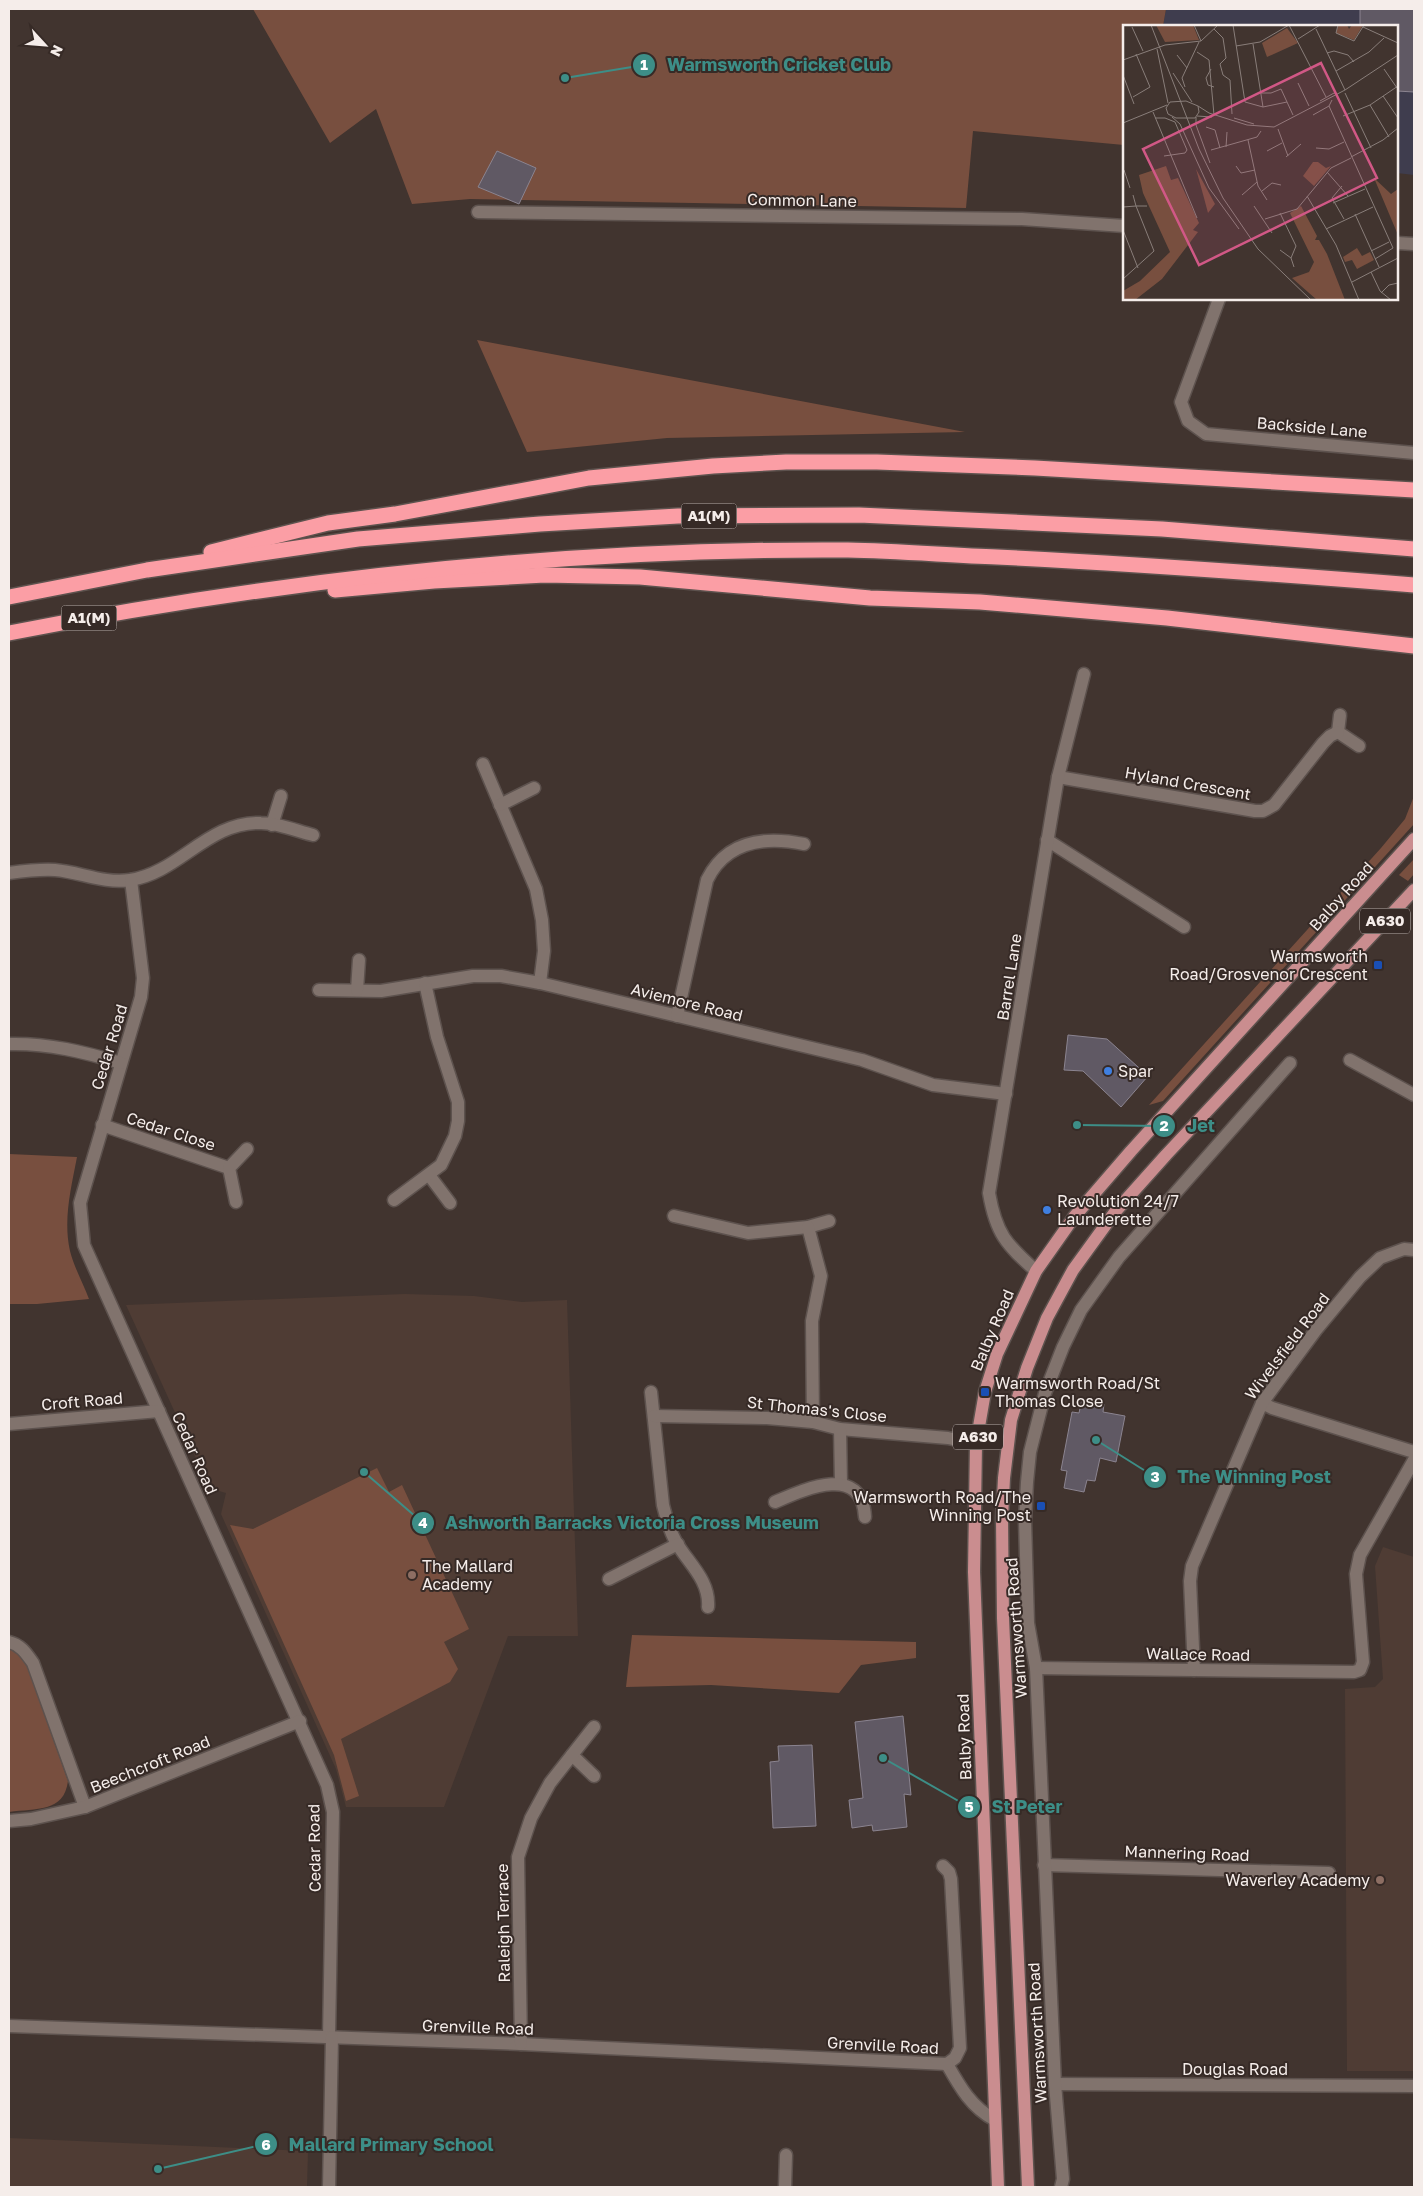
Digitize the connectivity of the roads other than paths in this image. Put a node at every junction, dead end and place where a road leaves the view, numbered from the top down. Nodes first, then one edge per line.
1 (478, 212) dead end
2 (1123, 226) edge
3 (1398, 243) edge
4 (1414, 244) edge
5 (1218, 300) edge
6 (1414, 453) edge
7 (1414, 490) edge
8 (1414, 549) edge
9 (147, 570) junction
10 (1414, 585) edge
11 (9, 597) edge
12 (169, 604) junction
13 (9, 633) edge
14 (1414, 646) edge
15 (1084, 674) dead end
16 (1340, 715) dead end
17 (1338, 732) junction
18 (1359, 746) dead end
19 (483, 764) dead end
20 (1058, 777) junction
21 (534, 788) dead end
22 (280, 796) dead end
23 (500, 805) junction
24 (272, 825) junction
25 (313, 835) dead end
26 (1414, 839) edge
27 (1047, 840) junction
28 (804, 844) dead end
29 (9, 873) edge
30 (131, 880) junction
31 (1414, 890) edge
32 (1184, 927) dead end
33 (359, 960) dead end
34 (425, 983) junction
35 (540, 983) junction
36 (319, 990) dead end
37 (357, 990) junction
38 (677, 1016) junction
39 (9, 1044) edge
40 (1350, 1060) dead end
41 (121, 1063) junction
42 (1290, 1063) dead end
43 (1006, 1094) junction
44 (1414, 1095) edge
45 (102, 1126) junction
46 (247, 1149) dead end
47 (229, 1168) junction
48 (429, 1175) junction
49 (394, 1200) dead end
50 (236, 1202) dead end
51 (450, 1203) dead end
52 (674, 1216) dead end
53 (829, 1221) dead end
54 (808, 1227) junction
55 (1414, 1250) edge
56 (1036, 1270) junction
57 (651, 1392) dead end
58 (1262, 1402) junction
59 (159, 1411) junction
60 (654, 1416) junction
61 (813, 1422) junction
62 (9, 1424) edge
63 (840, 1429) junction
64 (976, 1444) junction
65 (1414, 1452) edge
66 (1414, 1460) edge
67 (841, 1484) junction
68 (775, 1502) dead end
69 (864, 1517) dead end
70 (678, 1544) junction
71 (609, 1580) dead end
72 (708, 1607) dead end
73 (9, 1642) edge
74 (1036, 1668) junction
75 (1194, 1670) junction
76 (300, 1721) junction
77 (594, 1727) dead end
78 (572, 1756) junction
79 (594, 1776) dead end
80 (85, 1807) junction
81 (9, 1821) edge
82 (1044, 1865) junction
83 (943, 1866) dead end
84 (1329, 1873) dead end
85 (9, 2026) edge
86 (330, 2037) junction
87 (521, 2044) junction
88 (947, 2064) junction
89 (1055, 2084) junction
90 (1414, 2086) edge
91 (995, 2120) junction
92 (786, 2155) dead end
93 (329, 2187) edge
94 (784, 2187) edge
95 (998, 2187) edge
96 (1028, 2187) edge
97 (1061, 2187) edge

1 - 2 street, Common Lane
3 - 4 street
5 - 6 street, Backside Lane
7 - 9 highway
8 - 9 highway, A1(M)
9 - 11 highway, A1(M)
10 - 12 highway, A1(M)
12 - 13 highway, A1(M)
12 - 14 highway
15 - 20 street, Barrel Lane
16 - 17 street
17 - 18 street
17 - 20 street, Hyland Crescent
19 - 23 street
20 - 27 street, Barrel Lane
21 - 23 street
22 - 24 street
23 - 35 street
24 - 25 street
24 - 30 street
26 - 56 main road, Balby Road / A630
27 - 32 street
27 - 43 street, Barrel Lane
28 - 38 street
29 - 30 street
30 - 41 street, Cedar Road
31 - 96 main road, A630
33 - 37 street
34 - 35 street, Aviemore Road
34 - 37 street, Aviemore Road
34 - 48 street
35 - 38 street, Aviemore Road
36 - 37 street, Aviemore Road
38 - 43 street, Aviemore Road
39 - 41 street
40 - 44 street
41 - 45 street, Cedar Road
42 - 74 street, Warmsworth Road
43 - 56 street, Barrel Lane
45 - 47 street, Cedar Close
45 - 59 street, Cedar Road
46 - 47 street, Cedar Close
47 - 50 street, Cedar Close
48 - 49 street
48 - 51 street
52 - 54 street
53 - 54 street
54 - 61 street
55 - 58 street, Wivelsfield Road
56 - 64 main road, Balby Road / A630
57 - 60 street
58 - 65 street
58 - 75 street, Wivelsfield Road
59 - 62 street, Croft Road
59 - 76 street, Cedar Road
60 - 61 street, St Thomas's Close
60 - 70 street
61 - 63 street, St Thomas's Close
63 - 64 street, St Thomas's Close
63 - 67 street
64 - 91 main road, Balby Road / A630
66 - 75 street, Wallace Road
67 - 68 street
67 - 69 street
70 - 71 street
70 - 72 street
73 - 80 street
74 - 75 street, Wallace Road
74 - 82 street, Warmsworth Road
76 - 80 street, Beechcroft Road
76 - 86 street, Cedar Road
77 - 78 street, Raleigh Terrace
78 - 79 street
78 - 87 street, Raleigh Terrace
80 - 81 street, Beechcroft Road
82 - 84 street, Mannering Road
82 - 89 street, Warmsworth Road
83 - 88 street
85 - 86 street, Grenville Road
86 - 87 street, Grenville Road
86 - 93 street, Cedar Road
87 - 88 street, Grenville Road
88 - 91 street
89 - 90 street, Douglas Road
89 - 97 street, Warmsworth Road
91 - 95 main road, Balby Road / A630
92 - 94 street

